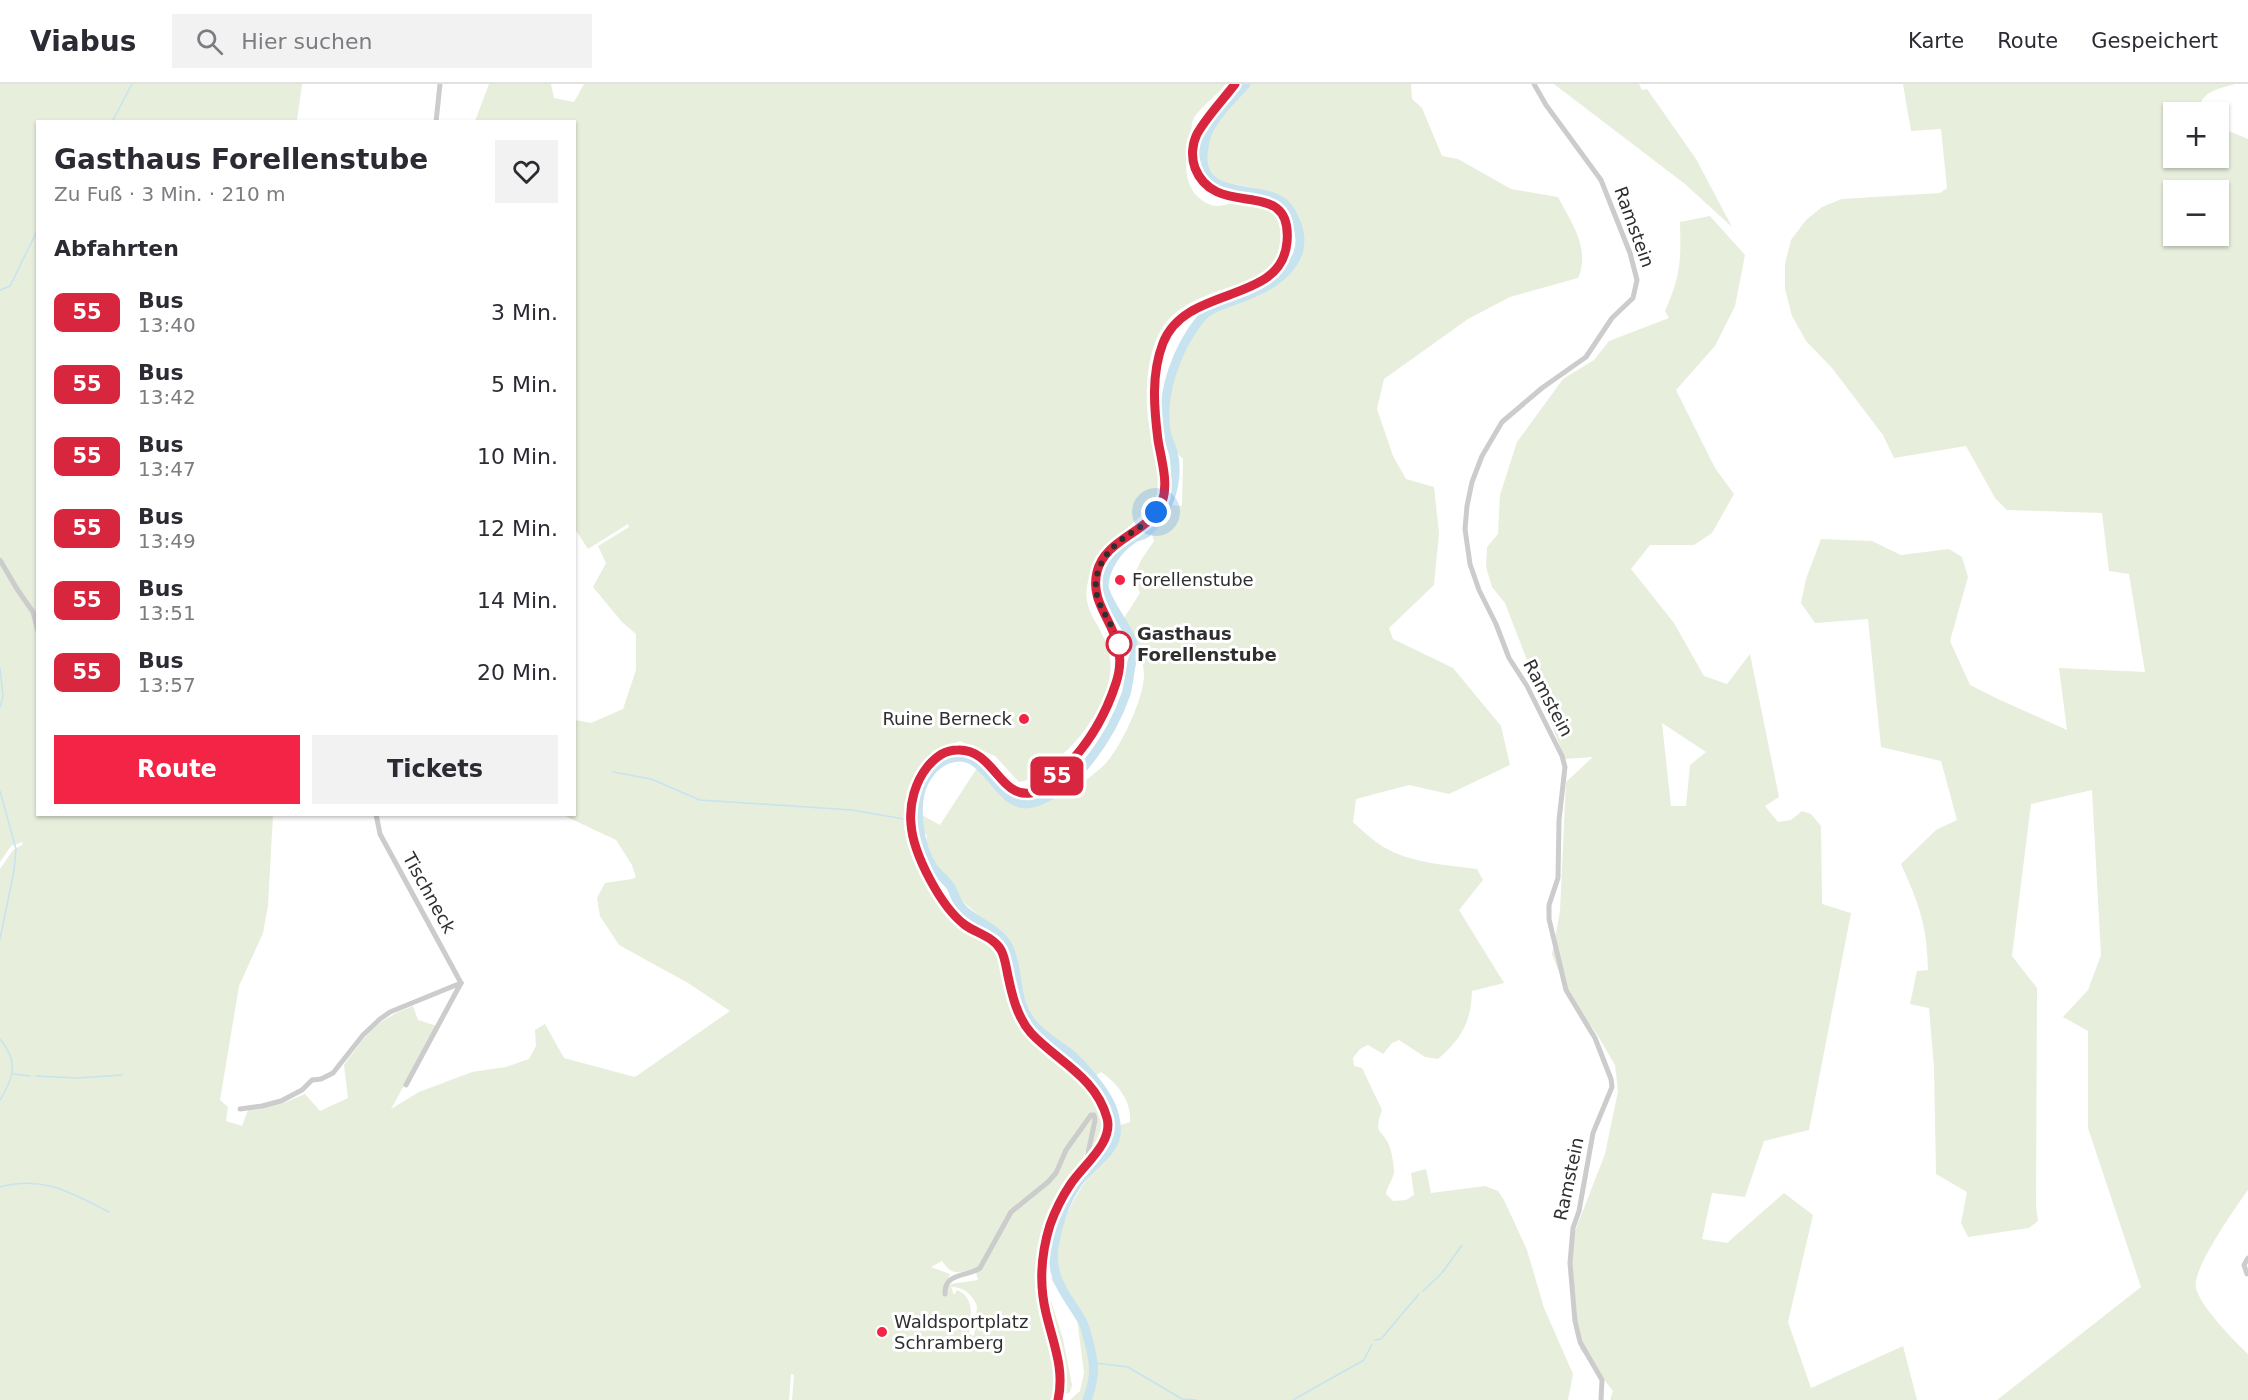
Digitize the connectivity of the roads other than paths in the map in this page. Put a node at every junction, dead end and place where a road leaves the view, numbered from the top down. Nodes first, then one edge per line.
1 (440, 84) edge
2 (1235, 84) edge
3 (1534, 84) edge
4 (436, 120) edge
5 (0, 560) edge
6 (36, 623) edge
7 (376, 816) edge
8 (461, 983) junction
9 (406, 1085) dead end
10 (240, 1109) dead end
11 (1086, 1163) junction
12 (2248, 1258) edge
13 (2247, 1274) edge
14 (945, 1294) dead end
15 (1058, 1400) edge
16 (1601, 1400) edge

1 - 4 street
2 - 11 main road
3 - 16 street, Ramstein
5 - 6 street
7 - 8 street, Tischneck
8 - 9 street
8 - 10 street
11 - 14 street
11 - 15 main road
12 - 13 street

